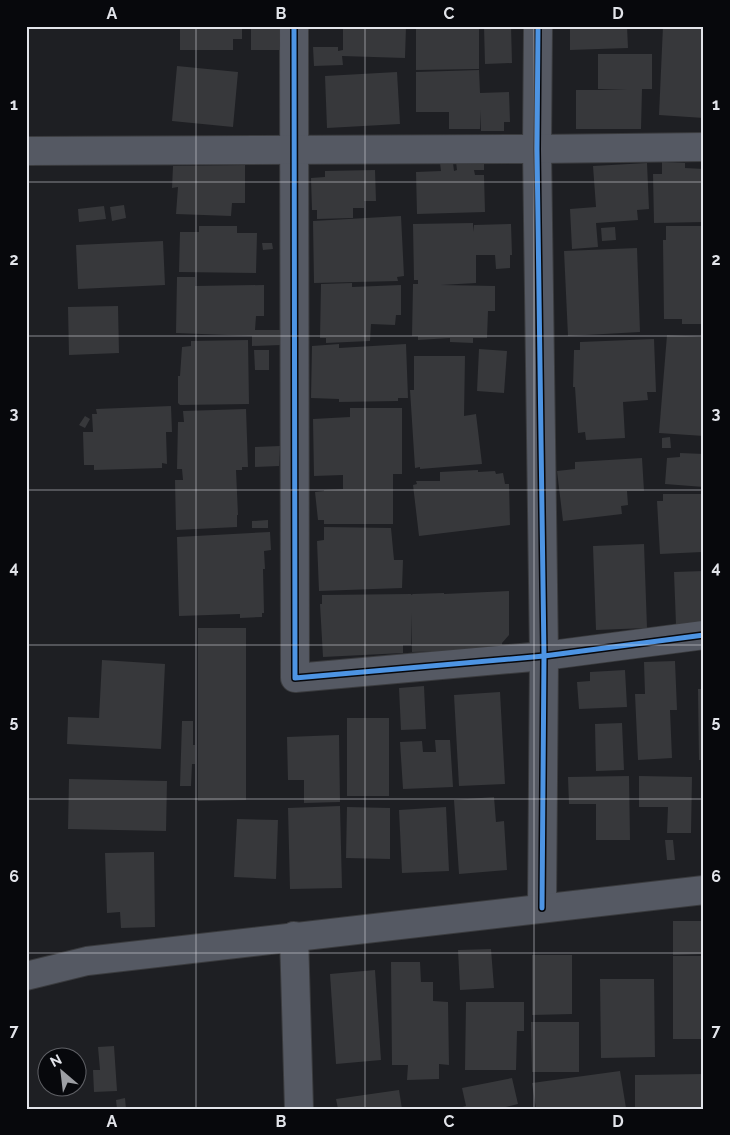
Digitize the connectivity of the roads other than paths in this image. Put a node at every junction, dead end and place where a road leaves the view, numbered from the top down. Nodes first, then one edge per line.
1 (294, 26) edge
2 (538, 26) edge
3 (704, 147) edge
4 (537, 149) junction
5 (26, 150) edge
6 (294, 150) junction
7 (704, 636) edge
8 (544, 656) junction
9 (704, 890) edge
10 (542, 908) junction
11 (294, 936) junction
12 (26, 976) edge
13 (299, 1109) edge

1 - 6 street
2 - 4 street
3 - 4 street
4 - 6 street
4 - 8 street
5 - 6 street
6 - 8 street
7 - 8 street
8 - 10 street
9 - 10 street
10 - 11 street
11 - 12 street
11 - 13 street

